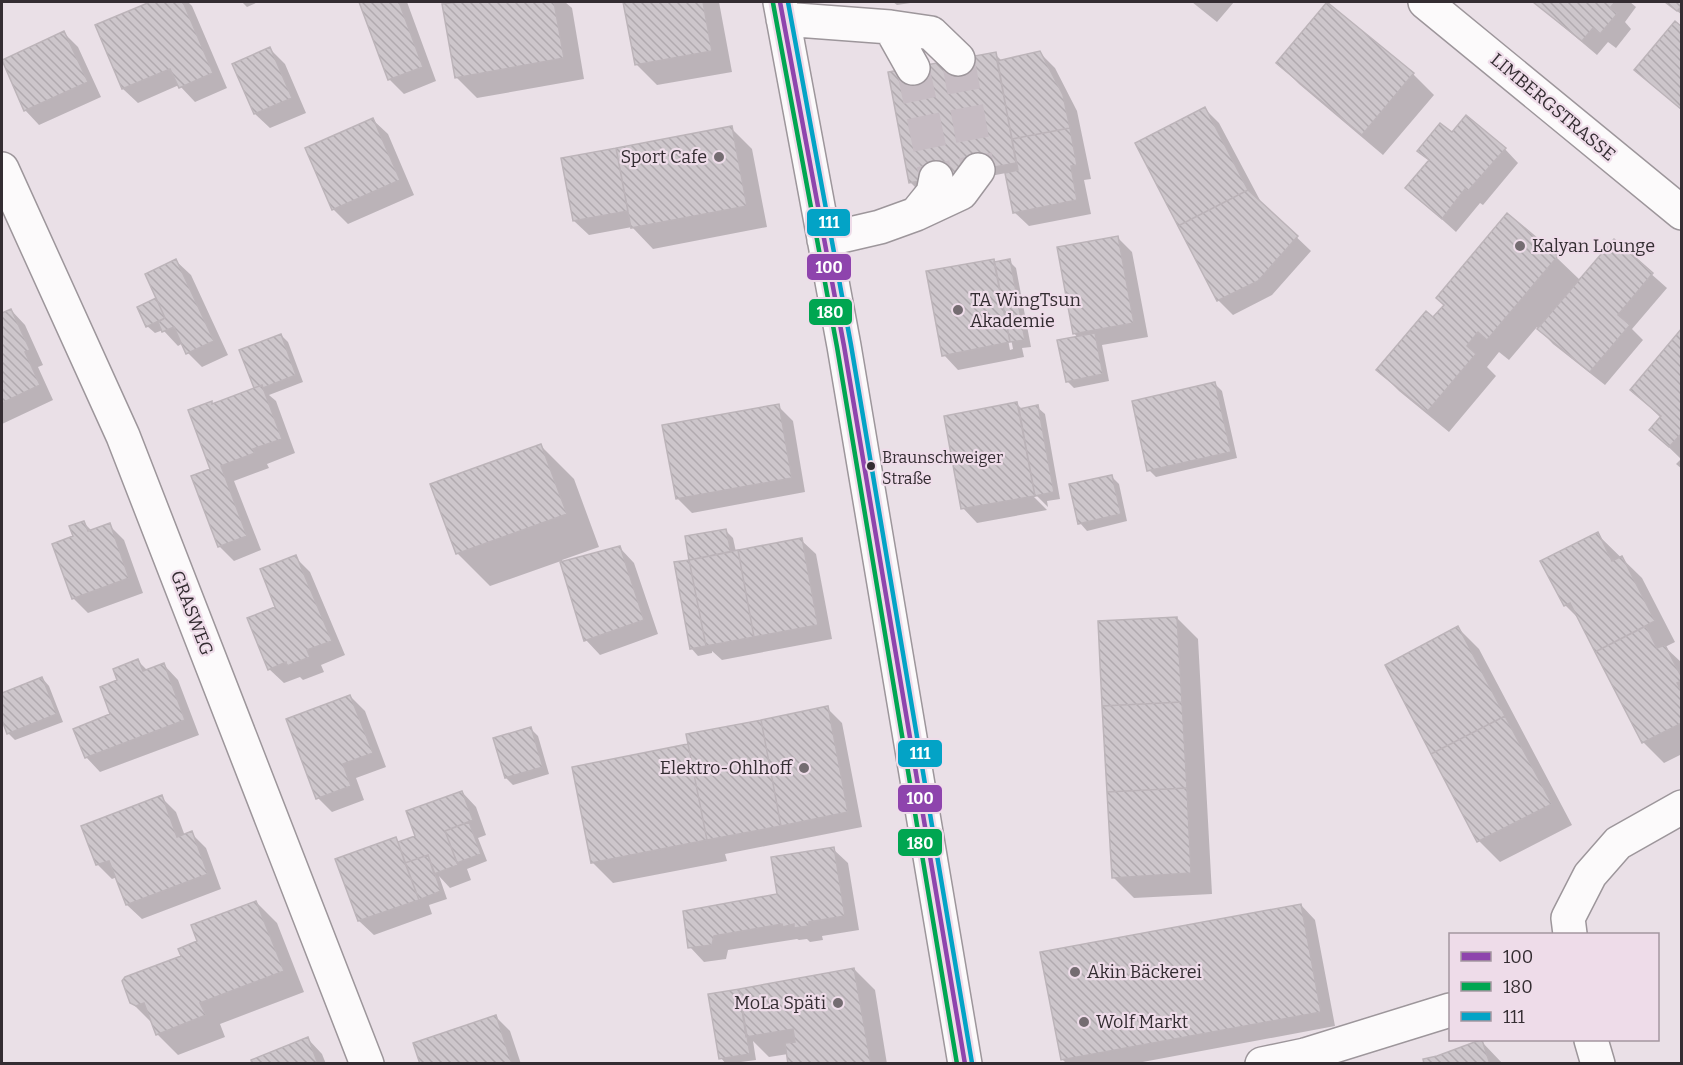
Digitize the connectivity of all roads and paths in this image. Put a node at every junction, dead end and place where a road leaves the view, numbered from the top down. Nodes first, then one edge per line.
1 (1425, 2) edge
2 (782, 10) edge
3 (890, 27) junction
4 (958, 59) tunnel mouth
5 (914, 68) tunnel mouth
6 (2, 169) edge
7 (978, 170) dead end
8 (936, 178) tunnel mouth
9 (1682, 213) edge
10 (916, 214) junction
11 (824, 240) junction
12 (1682, 807) edge
13 (1570, 933) edge
14 (1449, 1010) edge
15 (1591, 1041) edge
16 (367, 1064) edge
17 (965, 1064) edge
18 (1262, 1064) edge
19 (1598, 1064) edge

1 - 9 street, LIMBERGSTRASSE
2 - 3 street
2 - 11 street
3 - 4 street
3 - 5 street
6 - 16 street, GRASWEG
7 - 10 street
8 - 10 street
10 - 11 street
11 - 17 street
12 - 13 street
14 - 18 street
15 - 19 street

